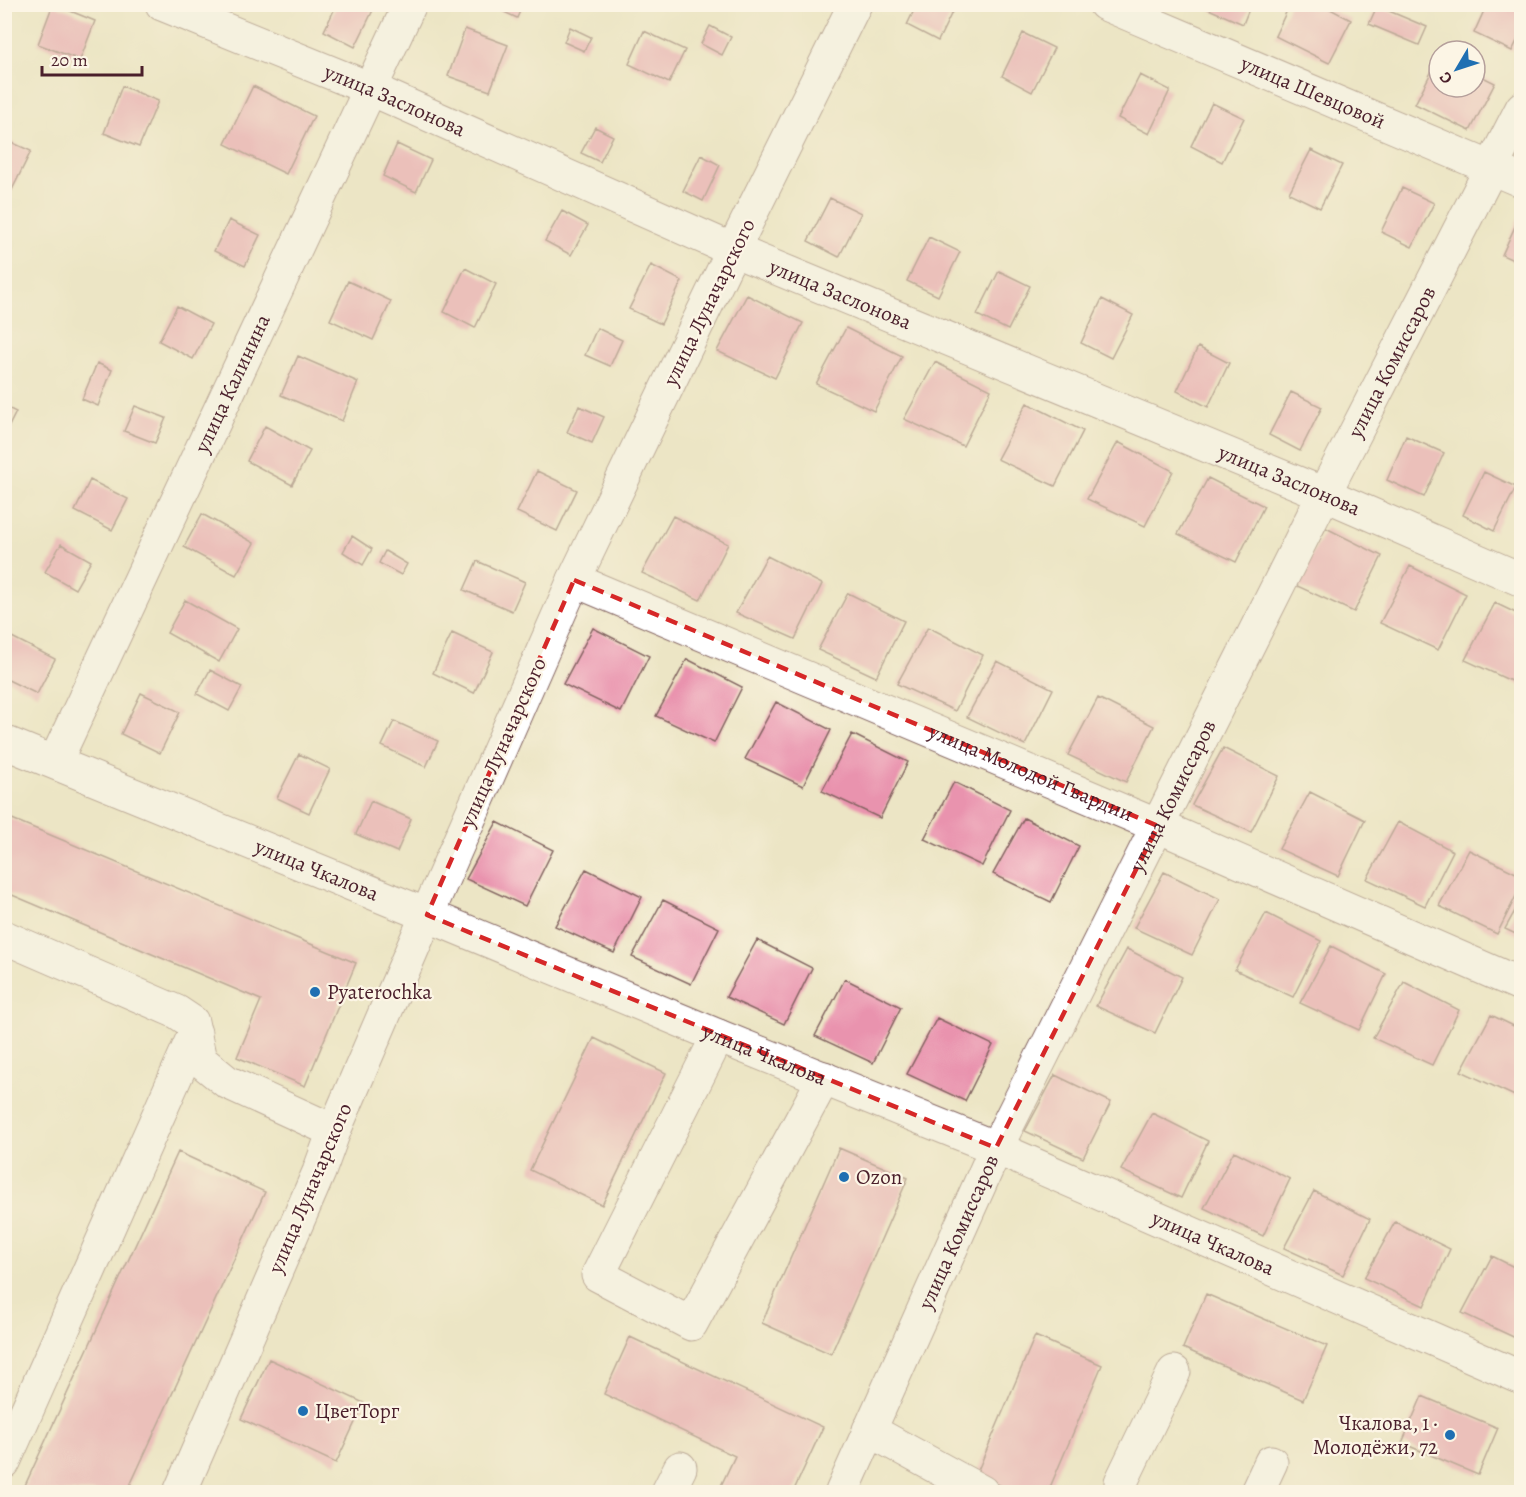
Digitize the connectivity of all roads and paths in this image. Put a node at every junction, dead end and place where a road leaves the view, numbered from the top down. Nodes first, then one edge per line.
1 (162, 4) edge
2 (410, 4) edge
3 (855, 4) edge
4 (1105, 4) edge
5 (370, 89) junction
6 (1521, 108) edge
7 (1491, 167) junction
8 (1521, 181) edge
9 (733, 250) junction
10 (1324, 494) junction
11 (574, 580) junction
12 (1521, 580) edge
13 (4, 742) edge
14 (55, 762) junction
15 (1158, 826) junction
16 (427, 915) junction
17 (4, 937) edge
18 (1521, 985) edge
19 (195, 1033) junction
20 (718, 1036) junction
21 (824, 1078) junction
22 (334, 1131) junction
23 (996, 1148) junction
24 (1174, 1372) dead end
25 (1521, 1378) edge
26 (869, 1430) junction
27 (4, 1462) edge
28 (1272, 1462) dead end
29 (1124, 1489) edge
30 (180, 1492) edge
31 (842, 1492) edge
32 (982, 1492) edge
33 (1257, 1492) edge

1 - 5 street, улица Заслонова
2 - 5 street, улица Калинина
3 - 9 street, улица Луначарского
4 - 7 street, улица Шевцовой
5 - 9 street, улица Заслонова
5 - 14 street, улица Калинина
6 - 7 street, улица Комиссаров
7 - 8 street, улица Шевцовой
7 - 10 street, улица Комиссаров
9 - 10 street, улица Заслонова
9 - 11 street, улица Луначарского
10 - 12 street, улица Заслонова
10 - 15 street, улица Комиссаров
11 - 15 street, улица Молодой Гвардии
11 - 16 street, улица Луначарского
13 - 14 street, улица Чкалова
14 - 16 street, улица Чкалова
15 - 18 street, улица Молодой Гвардии
15 - 23 street, улица Комиссаров
16 - 20 street, улица Чкалова
16 - 22 street, улица Луначарского
17 - 19 street
19 - 22 street
19 - 27 street
20 - 21 street, улица Чкалова
20 - 21 street
21 - 23 street, улица Чкалова
22 - 30 street, улица Луначарского
23 - 25 street, улица Чкалова
23 - 26 street, улица Комиссаров
24 - 29 street
26 - 31 street, улица Комиссаров
26 - 32 street
28 - 33 street

